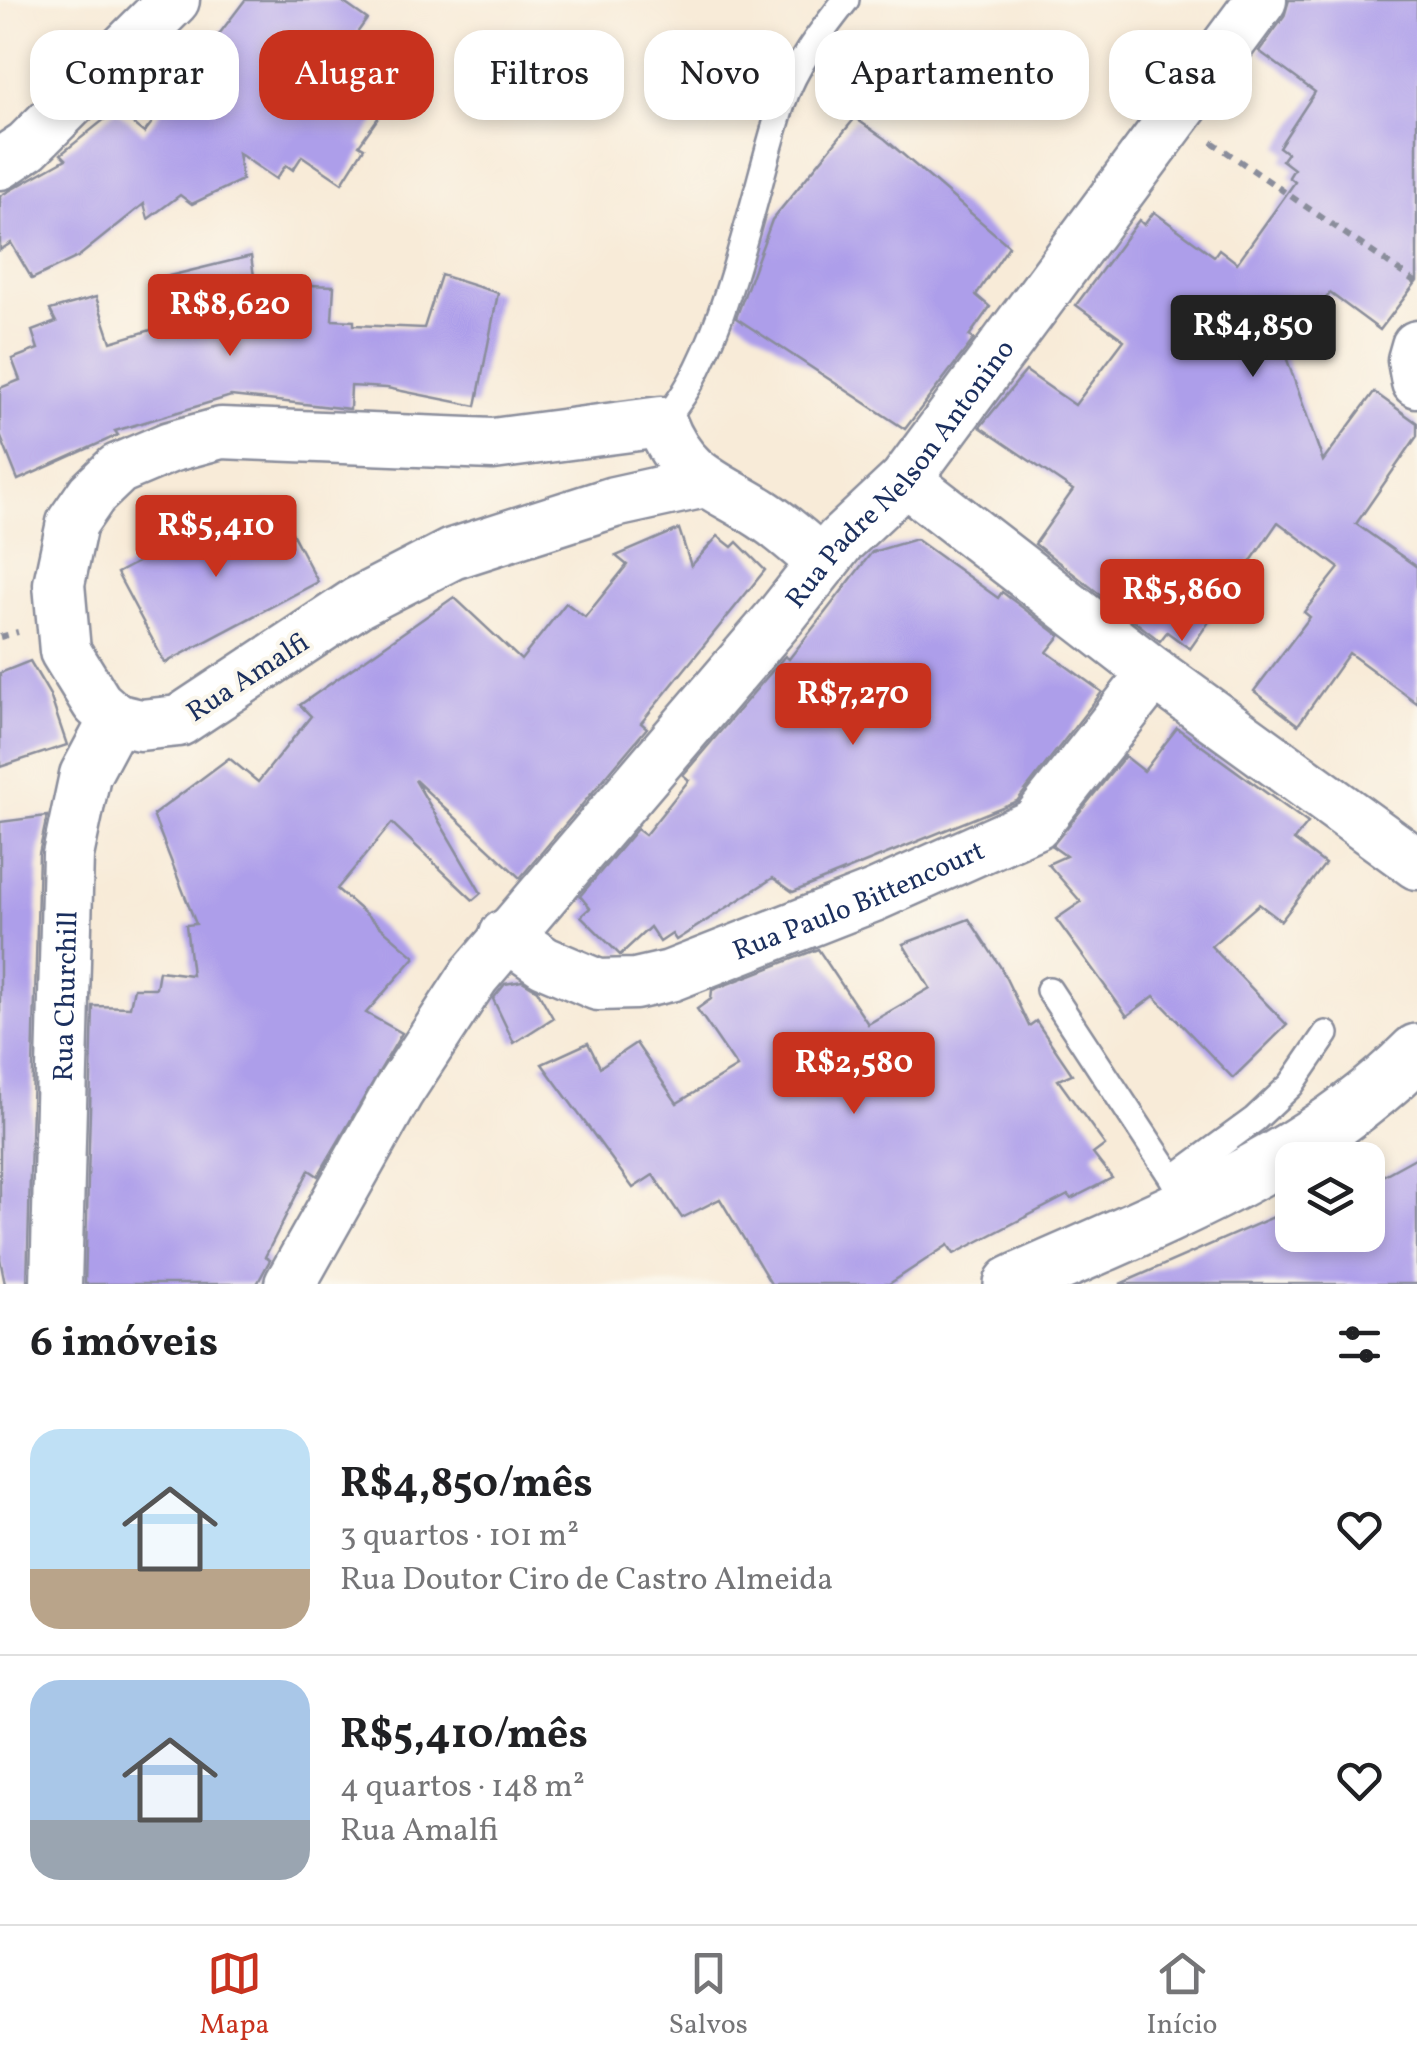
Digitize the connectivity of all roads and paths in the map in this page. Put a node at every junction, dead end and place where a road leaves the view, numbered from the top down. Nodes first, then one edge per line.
1 (174, 0) edge
2 (846, 0) edge
3 (1261, 0) edge
4 (1239, 30) edge
5 (1172, 120) edge
6 (1181, 120) edge
7 (0, 164) edge
8 (1417, 283) edge
9 (1417, 346) edge
10 (1417, 382) edge
11 (661, 422) junction
12 (905, 480) junction
13 (705, 482) junction
14 (823, 563) junction
15 (1154, 673) junction
16 (114, 719) junction
17 (1417, 864) edge
18 (505, 935) junction
19 (1049, 990) dead end
20 (1326, 1034) dead end
21 (1408, 1076) edge
22 (1182, 1192) junction
23 (56, 1284) edge
24 (290, 1284) edge
25 (1012, 1284) edge

1 - 7 street
2 - 11 lane
3 - 4 street, Rua Padre Nelson Antonino
5 - 12 street, Rua Padre Nelson Antonino
6 - 8 path
9 - 10 street
11 - 13 street
11 - 16 street
12 - 14 street, Rua Padre Nelson Antonino
12 - 15 street
13 - 14 street
13 - 16 street, Rua Amalfi
14 - 18 street, Rua Padre Nelson Antonino
15 - 17 street
15 - 18 street, Rua Paulo Bittencourt
16 - 23 street, Rua Churchill
18 - 24 street, Rua Padre Nelson Antonino
19 - 22 lane
20 - 22 lane
21 - 22 main road
22 - 25 main road

